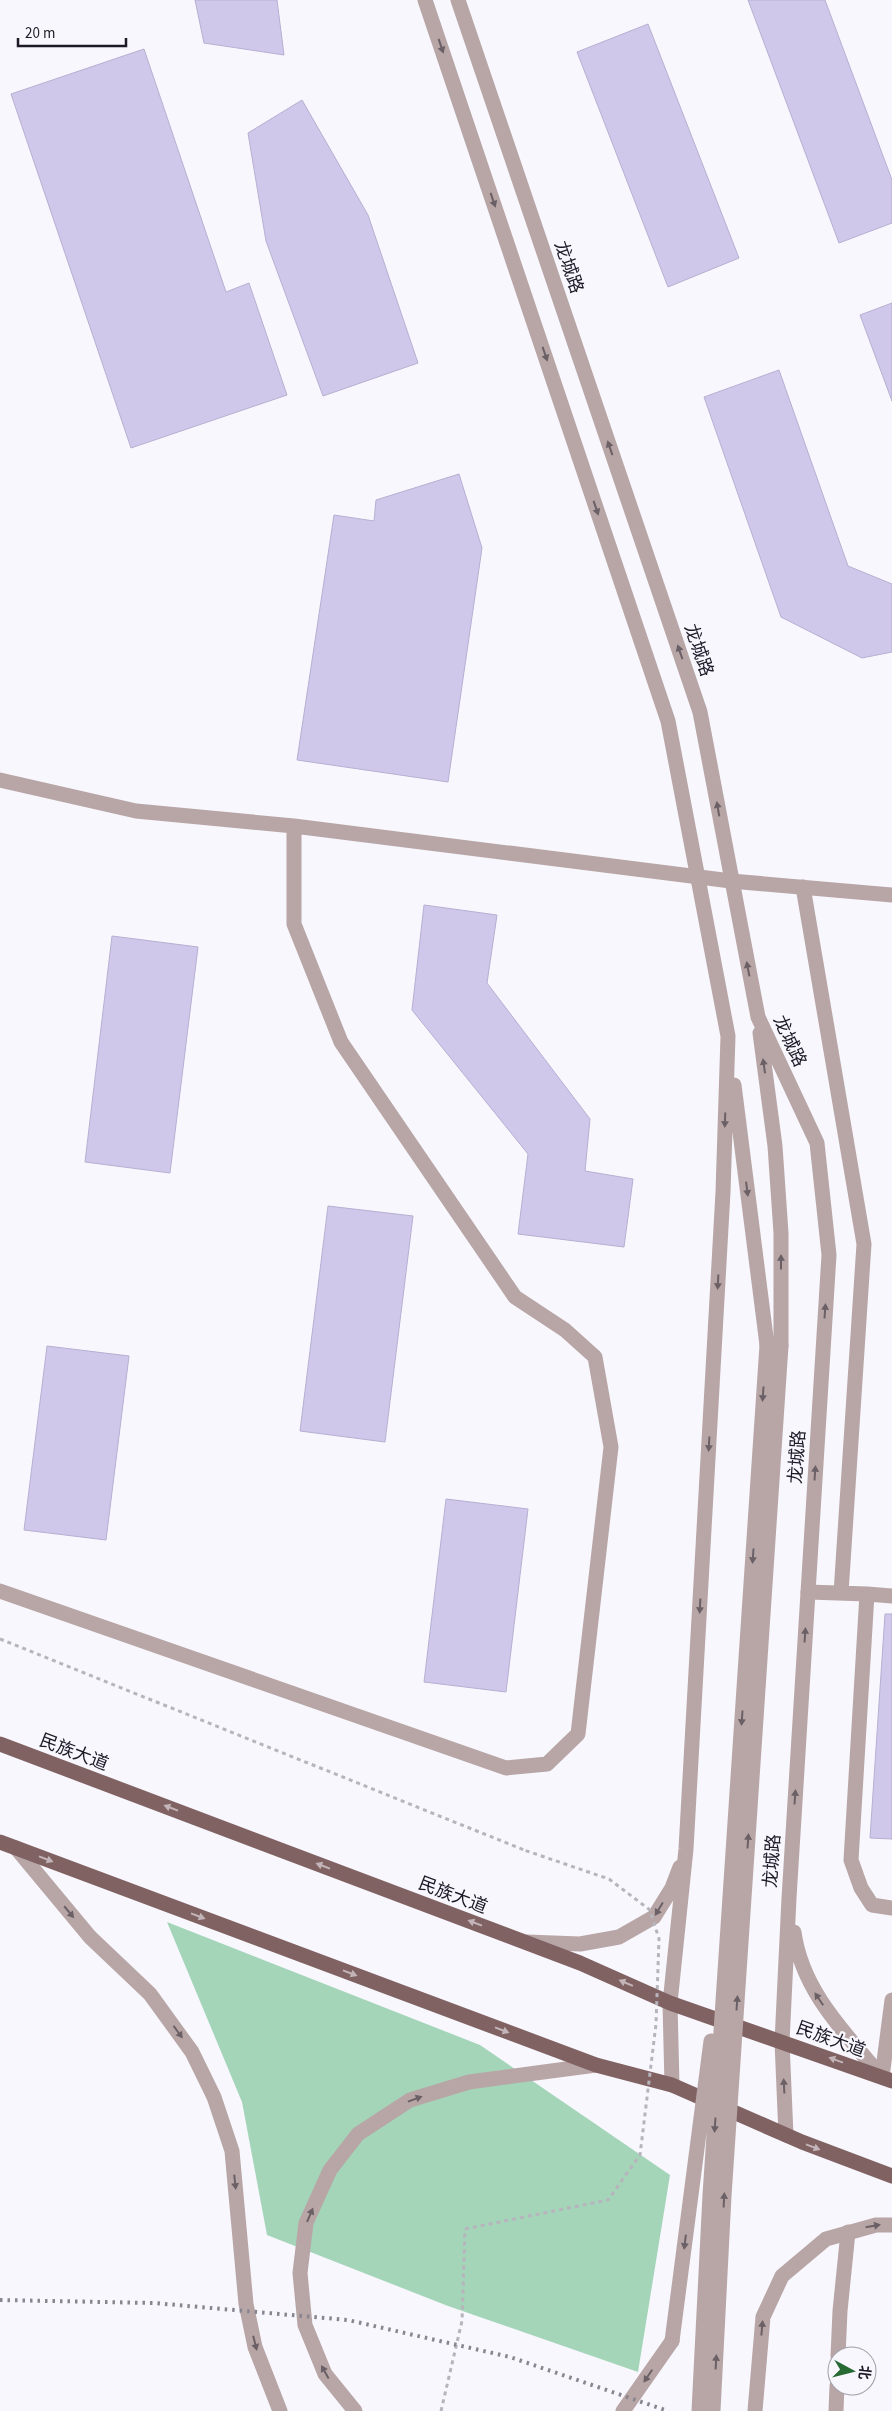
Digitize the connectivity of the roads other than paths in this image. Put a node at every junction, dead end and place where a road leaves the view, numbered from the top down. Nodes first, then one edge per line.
1 (425, 0) edge
2 (458, 0) edge
3 (0, 780) edge
4 (294, 826) junction
5 (697, 877) junction
6 (731, 881) junction
7 (803, 887) junction
8 (892, 895) edge
9 (758, 1017) junction
10 (728, 1036) junction
11 (774, 1346) junction
12 (0, 1591) edge
13 (808, 1592) junction
14 (841, 1593) junction
15 (867, 1594) junction
16 (892, 1596) edge
17 (0, 1744) edge
18 (0, 1842) edge
19 (16, 1848) junction
20 (686, 1849) junction
21 (789, 1898) junction
22 (730, 1899) junction
23 (892, 1908) edge
24 (524, 1942) junction
25 (892, 2000) edge
26 (670, 2003) junction
27 (782, 2042) junction
28 (596, 2065) junction
29 (887, 2079) edge
30 (672, 2085) junction
31 (786, 2135) junction
32 (892, 2176) edge
33 (892, 2225) edge
34 (848, 2232) junction
35 (838, 2346) edge
36 (837, 2396) edge
37 (280, 2411) edge
38 (355, 2411) edge
39 (623, 2411) edge
40 (699, 2411) edge
41 (713, 2411) edge
42 (755, 2411) edge
43 (836, 2411) edge

1 -> 5 street
6 -> 2 street, 龙城路
3 - 4 street
4 - 5 street
4 - 12 street
5 - 6 street
5 - 10 street
6 - 7 street
9 -> 6 street, 龙城路
7 - 8 street
7 - 14 street
11 -> 9 street
13 -> 9 street, 龙城路
10 -> 11 street
10 -> 20 street
11 -> 22 street, bridge
41 -> 11 street, bridge
13 - 14 street
21 -> 13 street, 龙城路
14 - 15 street
15 - 16 street
15 - 23 street
24 -> 17 main road, 民族大道
18 - 19 main road
19 -> 28 main road
19 -> 37 street
20 -> 24 street
20 - 26 street
21 - 27 street, 龙城路
29 -> 21 street
22 -> 39 street, bridge
22 -> 40 street, bridge
26 -> 24 main road, 民族大道
25 - 29 street
26 - 27 main road, 民族大道
26 - 30 street
29 -> 27 main road, 民族大道
31 -> 27 street, 龙城路
28 - 30 main road
38 -> 28 street
30 - 31 main road
31 -> 32 main road
34 -> 33 street
34 - 35 street
42 -> 34 street
36 - 43 street

